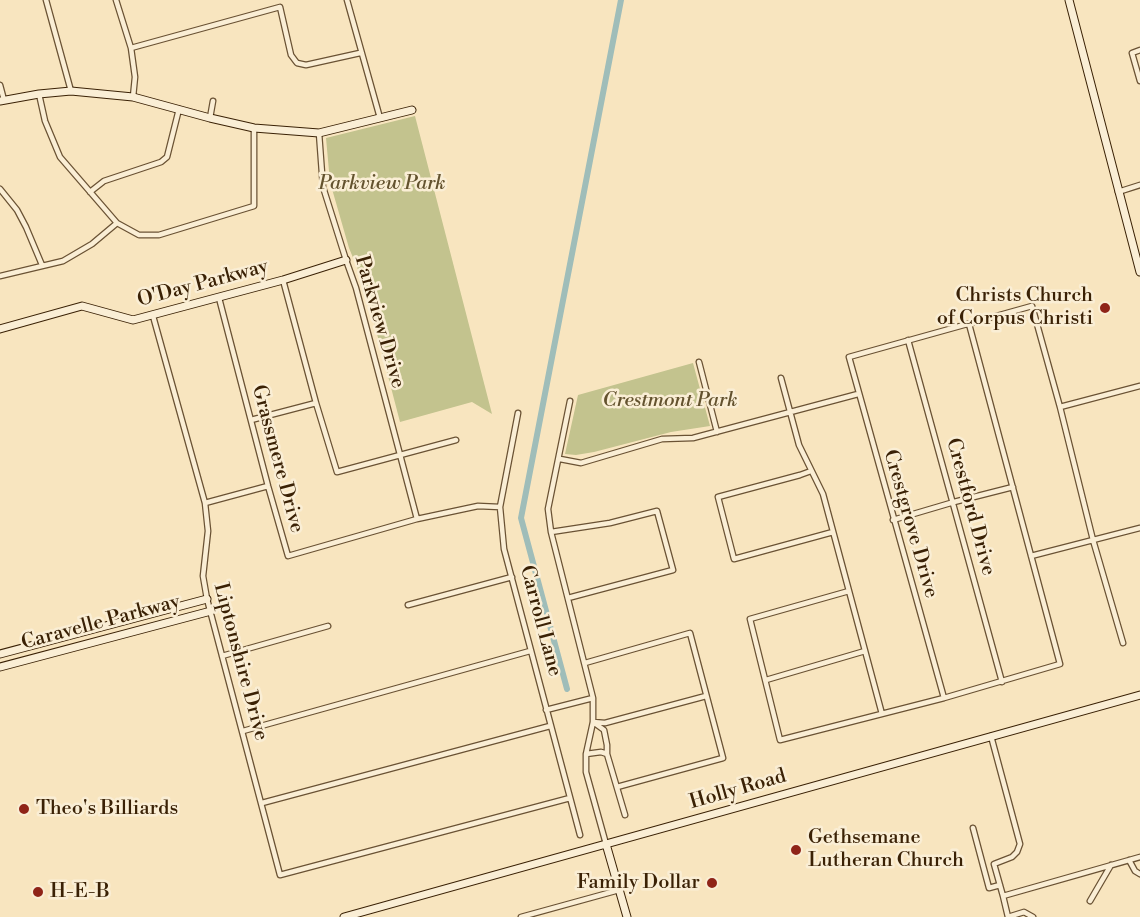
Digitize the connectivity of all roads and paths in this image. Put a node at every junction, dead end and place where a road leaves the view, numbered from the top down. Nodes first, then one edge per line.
1 (46, 0) edge
2 (116, 0) edge
3 (347, 0) edge
4 (1069, 0) edge
5 (131, 48) junction
6 (1140, 51) edge
7 (360, 53) junction
8 (1140, 81) edge
9 (0, 85) edge
10 (71, 91) junction
11 (39, 94) junction
12 (133, 97) junction
13 (2, 100) edge
14 (213, 101) dead end
15 (178, 109) junction
16 (412, 110) dead end
17 (210, 118) junction
18 (380, 118) junction
19 (254, 128) junction
20 (319, 133) junction
21 (1140, 185) edge
22 (0, 189) edge
23 (90, 192) junction
24 (1118, 192) junction
25 (117, 223) junction
26 (346, 261) junction
27 (42, 265) junction
28 (1140, 272) edge
29 (0, 276) edge
30 (283, 280) junction
31 (219, 298) junction
32 (153, 316) junction
33 (969, 324) junction
34 (0, 329) edge
35 (908, 340) junction
36 (699, 362) dead end
37 (781, 378) dead end
38 (1140, 386) edge
39 (858, 394) junction
40 (570, 401) dead end
41 (316, 403) junction
42 (1060, 407) junction
43 (790, 412) junction
44 (518, 413) dead end
45 (251, 420) junction
46 (717, 432) junction
47 (456, 440) dead end
48 (400, 454) junction
49 (560, 459) junction
50 (811, 471) junction
51 (268, 486) junction
52 (1013, 487) junction
53 (954, 502) junction
54 (205, 503) junction
55 (500, 507) junction
56 (417, 519) junction
57 (893, 520) junction
58 (1140, 528) edge
59 (551, 532) junction
60 (833, 532) junction
61 (1093, 540) junction
62 (1031, 556) junction
63 (512, 577) junction
64 (849, 591) junction
65 (207, 598) junction
66 (568, 598) junction
67 (408, 605) dead end
68 (210, 611) junction
69 (328, 626) dead end
70 (1123, 643) dead end
71 (530, 651) junction
72 (865, 651) junction
73 (0, 654) edge
74 (222, 656) junction
75 (585, 663) junction
76 (0, 667) edge
77 (766, 680) junction
78 (1002, 682) junction
79 (1140, 695) edge
80 (706, 696) junction
81 (593, 698) junction
82 (944, 698) junction
83 (546, 710) junction
84 (882, 714) junction
85 (593, 722) junction
86 (550, 726) junction
87 (243, 731) junction
88 (990, 736) junction
89 (586, 754) junction
90 (607, 754) junction
91 (618, 787) junction
92 (570, 798) junction
93 (262, 802) junction
94 (625, 815) dead end
95 (973, 828) dead end
96 (580, 835) dead end
97 (606, 844) junction
98 (1140, 857) edge
99 (1129, 860) junction
100 (983, 864) junction
101 (994, 864) junction
102 (1111, 865) junction
103 (1140, 874) edge
104 (1000, 885) junction
105 (619, 890) junction
106 (1003, 896) junction
107 (1090, 901) dead end
108 (344, 917) edge
109 (521, 917) edge
110 (627, 917) edge
111 (1033, 917) edge

1 - 10 street
2 - 5 street
3 - 7 street
4 - 24 street
5 - 7 street
5 - 12 street
6 - 8 street
7 - 18 street
9 - 13 street
10 - 11 street
10 - 12 street
11 - 13 street
11 - 23 street
12 - 15 street
14 - 17 street
15 - 17 street
15 - 23 street
16 - 18 street
17 - 19 street
18 - 20 street
19 - 20 street
19 - 25 street
20 - 26 street, Parkview Drive
21 - 24 street
22 - 27 street
23 - 25 street
24 - 28 street
25 - 27 street
26 - 30 street, O'Day Parkway
26 - 48 street, Parkview Drive
27 - 29 street
30 - 31 street, O'Day Parkway
30 - 41 street
31 - 32 street, O'Day Parkway
31 - 45 street, Grassmere Drive
32 - 34 street, O'Day Parkway
32 - 54 street, Liptonshire Drive
33 - 35 street
33 - 42 street
33 - 52 street
35 - 39 street, Crestgrove Drive
35 - 53 street, Crestford Drive
36 - 46 street
37 - 43 street
38 - 42 street
39 - 43 street
39 - 57 street, Crestgrove Drive
40 - 49 street, Carroll Lane
41 - 45 street
41 - 48 street
42 - 61 street
43 - 46 street
43 - 50 street
44 - 55 street, Carroll Lane
45 - 51 street, Grassmere Drive
46 - 49 street
47 - 48 street
48 - 56 street, Parkview Drive
49 - 59 street, Carroll Lane
50 - 60 street
50 - 60 street
51 - 54 street
51 - 56 street, Grassmere Drive
52 - 53 street
52 - 62 street
53 - 57 street
53 - 78 street, Crestford Drive
54 - 65 street, Liptonshire Drive
55 - 56 street, Grassmere Drive
55 - 63 street, Carroll Lane
57 - 82 street, Crestgrove Drive
58 - 61 street
59 - 66 street, Carroll Lane
59 - 66 street
60 - 64 street
61 - 62 street
61 - 70 street
62 - 78 street
63 - 67 street
63 - 71 street, Carroll Lane
64 - 72 street
64 - 77 street
65 - 68 street, Liptonshire Drive
65 - 73 street, Caravelle Parkway
66 - 75 street, Carroll Lane
68 - 74 street, Liptonshire Drive
68 - 76 street, Caravelle Parkway
69 - 74 street
71 - 83 street, Carroll Lane
71 - 87 street
72 - 77 street
72 - 84 street
74 - 87 street, Liptonshire Drive
75 - 80 street
75 - 81 street, Carroll Lane
77 - 84 street
78 - 82 street
79 - 88 street, Holly Road
80 - 85 street
80 - 91 street
81 - 83 street
81 - 85 street, Carroll Lane
82 - 84 street
83 - 86 street, Carroll Lane
85 - 89 street, Carroll Lane
85 - 90 street
86 - 92 street, Carroll Lane
86 - 93 street
87 - 93 street, Liptonshire Drive
88 - 97 street, Holly Road
88 - 101 street
89 - 90 street
89 - 97 street, Carroll Lane
90 - 91 street
91 - 94 street
92 - 93 street, Liptonshire Drive
92 - 96 street, Carroll Lane
95 - 100 street
97 - 105 street, Carroll Lane
97 - 108 street, Holly Road
98 - 99 street
99 - 102 street
99 - 103 street
100 - 101 street
100 - 104 street
101 - 104 street
102 - 106 street
102 - 107 street
104 - 106 street
105 - 109 street
105 - 110 street, Carroll Lane
106 - 111 street

